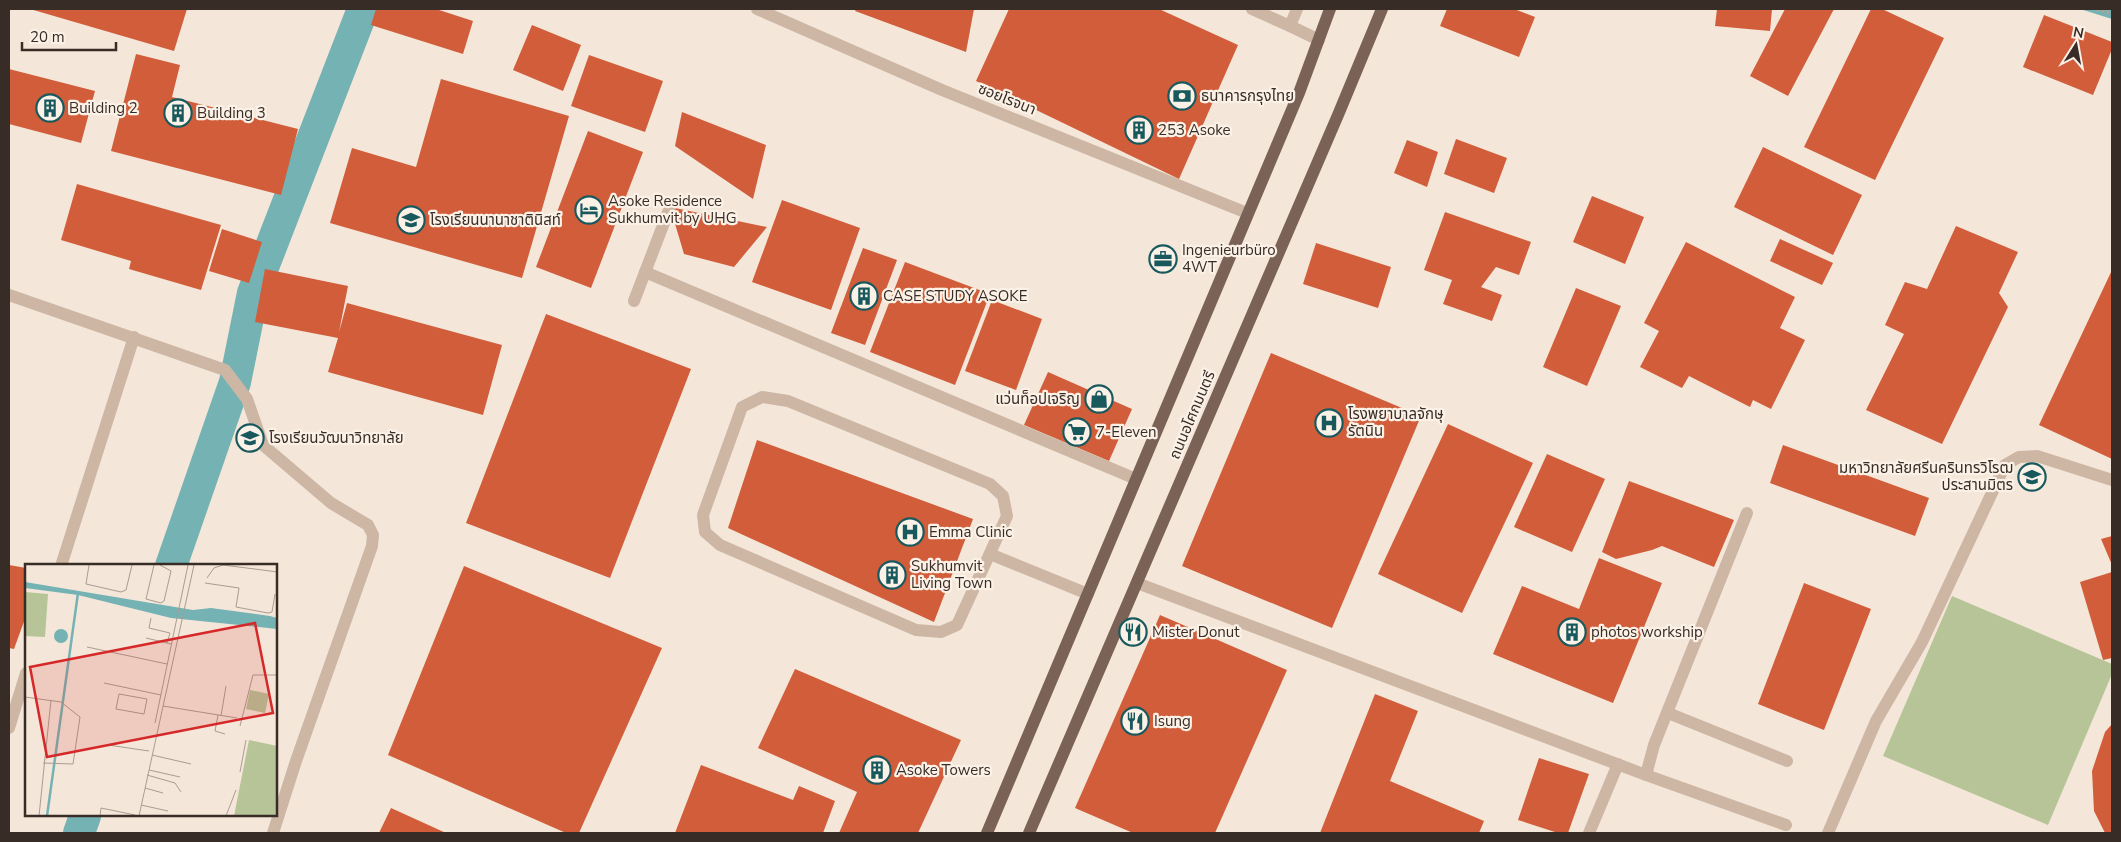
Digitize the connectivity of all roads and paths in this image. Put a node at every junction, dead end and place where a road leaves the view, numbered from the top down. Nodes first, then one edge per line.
1 (757, 9) edge
2 (1252, 9) edge
3 (1297, 9) edge
4 (1330, 9) edge
5 (2097, 9) edge
6 (1382, 10) edge
7 (2112, 14) edge
8 (1290, 26) junction
9 (1319, 40) junction
10 (670, 207) dead end
11 (1247, 213) junction
12 (644, 272) junction
13 (9, 295) edge
14 (634, 301) dead end
15 (134, 337) junction
16 (1136, 479) junction
17 (2112, 480) edge
18 (1747, 513) dead end
19 (990, 554) junction
20 (61, 564) edge
21 (1137, 583) junction
22 (1088, 594) junction
23 (25, 676) edge
24 (1668, 713) junction
25 (9, 728) edge
26 (1787, 761) dead end
27 (1618, 764) junction
28 (1646, 774) junction
29 (1786, 825) dead end
30 (273, 833) edge
31 (987, 833) edge
32 (1029, 833) edge
33 (1588, 833) edge
34 (1828, 833) edge

1 - 11 street, ซอยโรจนา
2 - 8 street
3 - 8 street
4 - 9 main road, ถนนอโศกมนตรี
5 - 7 path
6 - 21 main road, ถนนอโศกมนตรี
8 - 9 street
9 - 11 main road, ถนนอโศกมนตรี
10 - 12 street
11 - 16 main road, ถนนอโศกมนตรี
12 - 14 street
12 - 16 street
13 - 15 street
15 - 20 street
15 - 30 street
16 - 22 main road, ถนนอโศกมนตรี
17 - 34 street
18 - 24 street
19 - 19 street
19 - 22 street
21 - 27 street
21 - 32 main road, ถนนอโศกมนตรี
22 - 31 main road, ถนนอโศกมนตรี
23 - 25 street
24 - 26 street
24 - 28 street
27 - 28 street
27 - 33 street
28 - 29 street

